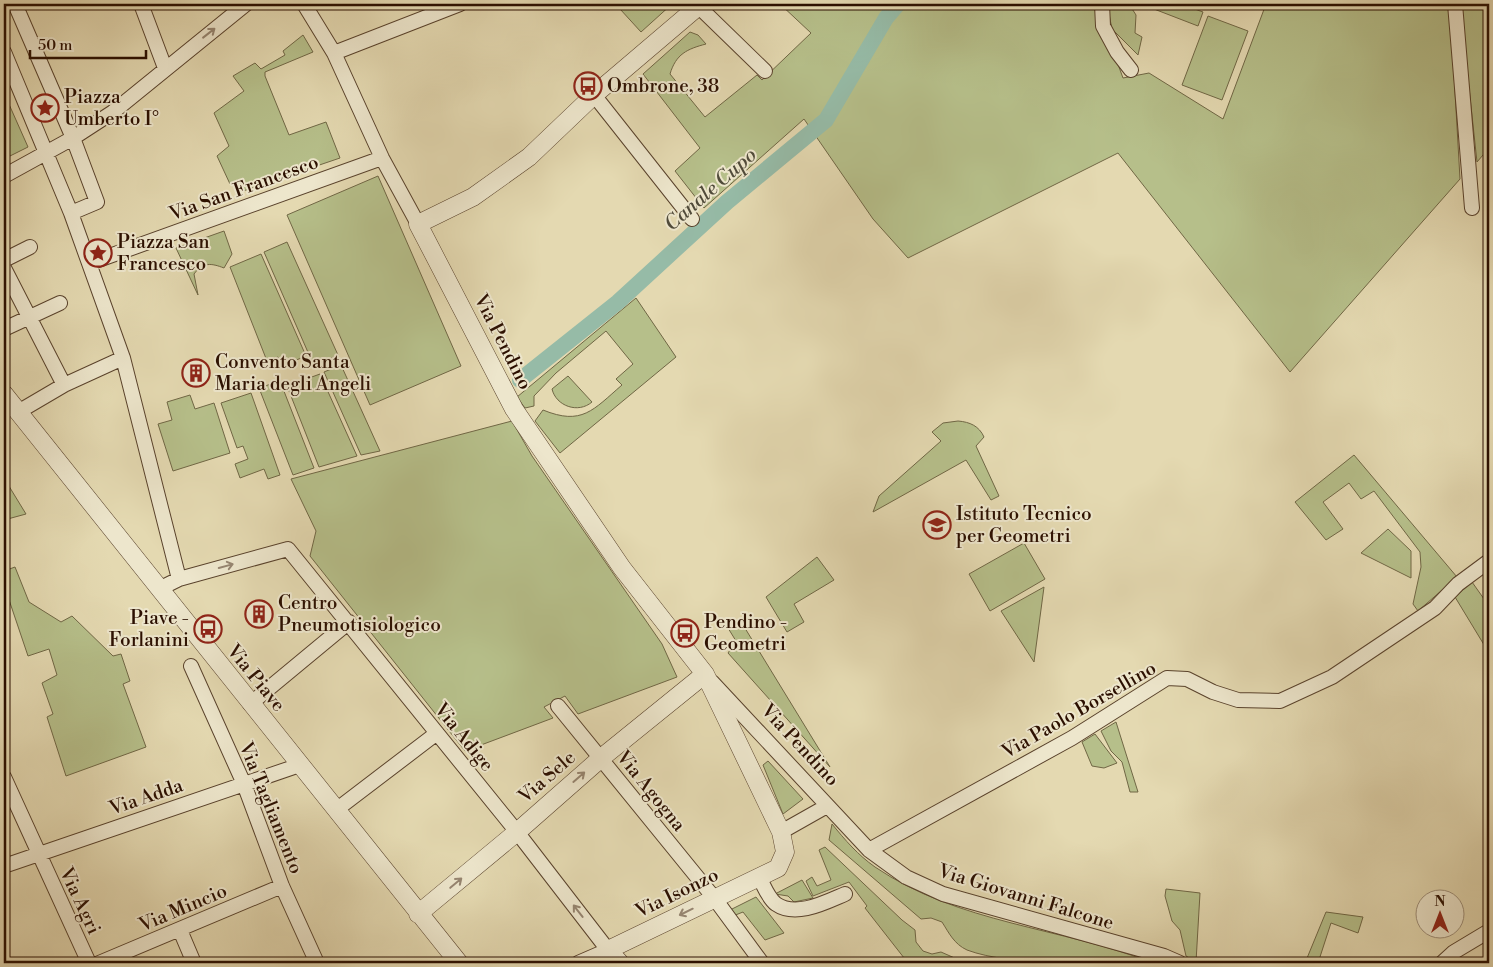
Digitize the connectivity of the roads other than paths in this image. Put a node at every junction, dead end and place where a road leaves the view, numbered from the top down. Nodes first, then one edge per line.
1 (15, 4) edge
2 (141, 4) edge
3 (246, 4) edge
4 (304, 4) edge
5 (460, 4) edge
6 (1102, 4) edge
7 (1455, 4) edge
8 (698, 5) edge
9 (4, 52) edge
10 (334, 53) junction
11 (165, 68) junction
12 (1131, 70) dead end
13 (765, 71) dead end
14 (594, 95) junction
15 (74, 138) junction
16 (48, 154) junction
17 (382, 158) junction
18 (4, 176) edge
19 (1472, 208) dead end
20 (71, 213) junction
21 (692, 219) dead end
22 (418, 224) junction
23 (30, 248) dead end
24 (4, 260) edge
25 (90, 264) junction
26 (4, 268) edge
27 (60, 303) dead end
28 (27, 317) junction
29 (4, 329) edge
30 (123, 358) junction
31 (64, 385) junction
32 (4, 394) edge
33 (18, 412) junction
34 (1489, 561) edge
35 (179, 579) junction
36 (159, 589) junction
37 (348, 622) junction
38 (191, 666) dead end
39 (705, 674) junction
40 (250, 704) junction
41 (558, 706) dead end
42 (437, 733) junction
43 (600, 759) junction
44 (300, 765) junction
45 (5, 781) edge
46 (244, 784) junction
47 (828, 806) junction
48 (336, 810) junction
49 (517, 832) junction
50 (781, 832) junction
51 (869, 850) junction
52 (785, 852) joint
53 (38, 854) junction
54 (4, 866) edge
55 (759, 877) junction
56 (282, 886) junction
57 (845, 894) dead end
58 (714, 899) junction
59 (418, 914) junction
60 (180, 930) junction
61 (1489, 931) edge
62 (608, 950) junction
63 (89, 963) edge
64 (99, 963) edge
65 (194, 963) edge
66 (317, 963) edge
67 (459, 963) edge
68 (578, 963) edge
69 (620, 963) edge
70 (762, 963) edge
71 (1180, 963) edge
72 (1442, 963) edge

1 - 15 street
2 - 11 street
11 -> 3 street
4 - 10 street, Via Pendino
5 - 10 street
6 - 12 street
7 - 19 street
8 - 13 street
8 - 14 street
9 - 16 street
10 - 17 street, Via Pendino
11 - 15 street
14 - 21 street
14 - 22 street
15 - 16 street
15 - 20 street
16 - 18 street
16 - 20 street
17 - 22 street, Via Pendino
17 - 25 street, Via San Francesco
20 - 25 street
22 - 39 street, Via Pendino
23 - 24 street
25 - 30 street
26 - 28 street
27 - 28 street
28 - 29 street
28 - 31 street
30 - 31 street
30 - 35 street
31 - 33 street
32 - 33 street, Via Piave
33 - 36 street, Via Piave
34 - 51 street, Via Paolo Borsellino
35 - 36 street
35 -> 37 street, Via Adige
36 - 40 street, Via Piave
37 - 40 street
37 - 42 street, Via Adige
38 - 46 street, Via Tagliamento
39 - 43 street, Via Sele
39 - 47 street, Via Pendino
39 - 50 street, Via Pendino
40 - 44 street, Via Piave
41 - 43 street, Via Agogna
42 - 48 street
42 - 49 street, Via Adige
49 -> 43 street, Via Sele
43 - 58 street, Via Agogna
44 - 46 street, Via Adda
44 - 48 street, Via Piave
45 - 53 street, Via Agri
46 - 53 street, Via Adda
46 - 56 street, Via Tagliamento
47 - 50 street, Via Pendino
47 - 51 street, Via Giovanni Falcone
48 - 59 street, Via Piave
59 -> 49 street, Via Sele
62 -> 49 street, Via Adige
50 - 52 street, Via Pendino
51 - 71 street, Via Giovanni Falcone
52 - 55 street, Via Isonzo
53 - 54 street, Via Adda
53 - 63 street, Via Agri
55 - 57 street
55 - 58 street, Via Isonzo
56 - 60 street, Via Mincio
56 - 66 street, Via Tagliamento
58 -> 62 street, Via Isonzo
58 - 70 street, Via Agogna
59 - 67 street, Via Piave
60 - 64 street, Via Mincio
60 - 65 street
61 - 72 street
62 - 68 street, Via Isonzo
62 - 69 street

